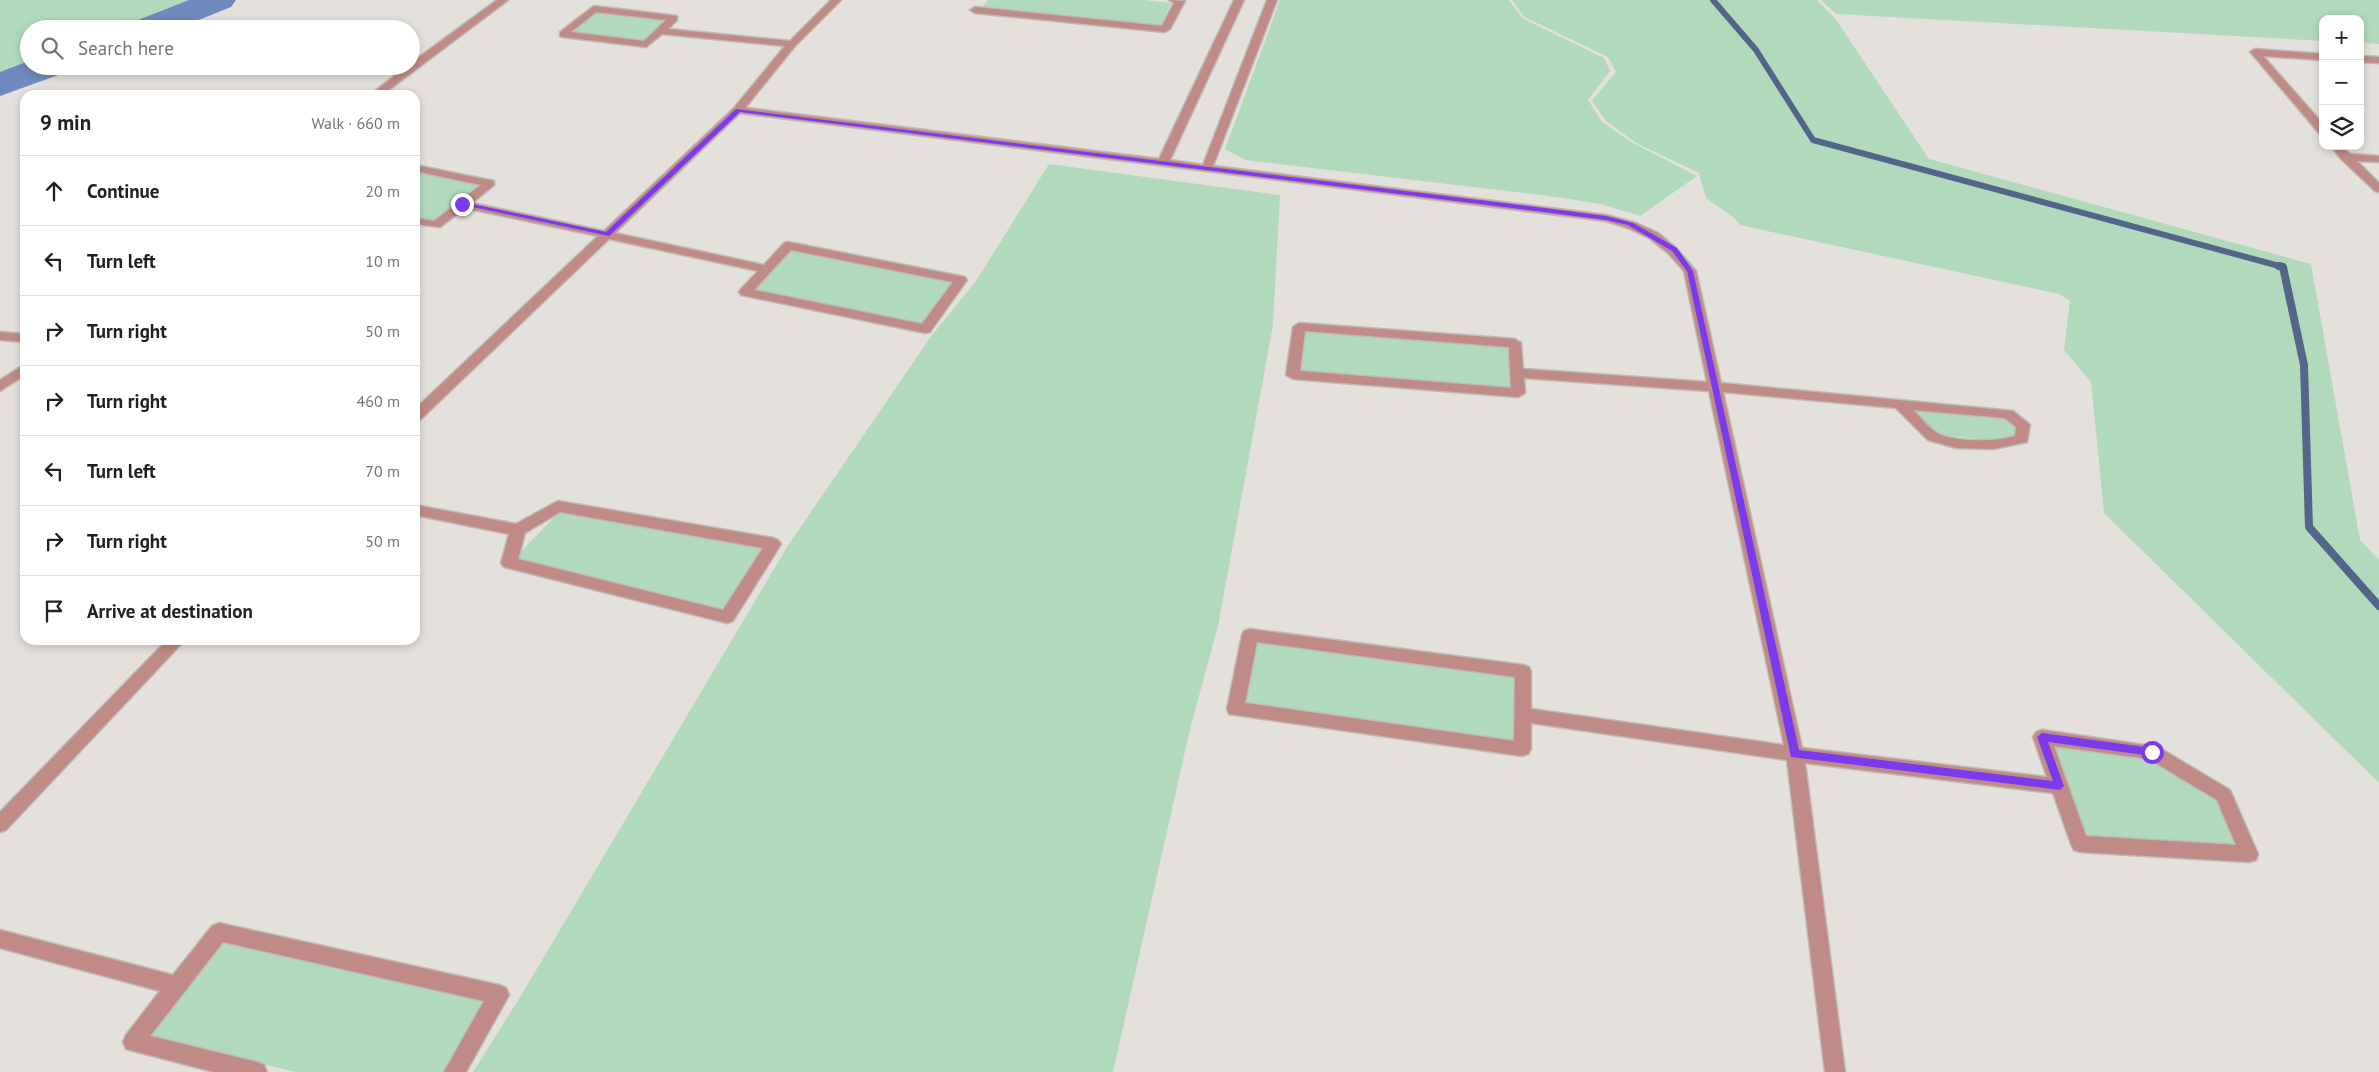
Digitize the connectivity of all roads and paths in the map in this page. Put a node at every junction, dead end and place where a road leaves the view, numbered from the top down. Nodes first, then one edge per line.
1 (503, 0) edge
2 (836, 0) edge
3 (982, 0) edge
4 (1174, 0) edge
5 (1239, 0) edge
6 (1272, 0) edge
7 (660, 31) junction
8 (792, 44) junction
9 (2319, 56) edge
10 (2364, 59) edge
11 (2379, 60) edge
12 (420, 61) edge
13 (401, 75) edge
14 (381, 90) edge
15 (738, 110) junction
16 (2319, 126) edge
17 (2339, 150) edge
18 (2345, 157) junction
19 (2379, 159) edge
20 (1163, 163) junction
21 (1207, 168) junction
22 (420, 169) edge
23 (2379, 190) edge
24 (462, 204) junction
25 (420, 222) edge
26 (607, 234) junction
27 (767, 269) junction
28 (0, 336) edge
29 (20, 338) edge
30 (20, 372) edge
31 (1517, 373) junction
32 (0, 387) edge
33 (1717, 387) junction
34 (1901, 405) junction
35 (420, 412) edge
36 (420, 511) edge
37 (518, 530) junction
38 (172, 645) edge
39 (1522, 715) junction
40 (1795, 754) junction
41 (2060, 786) junction
42 (0, 824) edge
43 (0, 939) edge
44 (177, 986) junction
45 (257, 1072) edge
46 (454, 1072) edge
47 (1836, 1072) edge

1 - 12 street
2 - 8 street
3 - 4 street
5 - 20 street
6 - 21 street
7 - 7 street
7 - 8 street
8 - 15 street
9 - 16 street
10 - 11 street
13 - 14 street
15 - 20 street
15 - 26 street
17 - 18 street
18 - 19 street
18 - 23 street
20 - 21 street
21 - 33 street
22 - 24 street
24 - 25 street
24 - 26 street
26 - 27 street
26 - 35 street
27 - 27 street
28 - 29 street
30 - 32 street
31 - 31 street
31 - 33 street
33 - 34 street
33 - 40 street
34 - 34 street
36 - 37 street
37 - 37 street
38 - 42 street
39 - 39 street
39 - 40 street
40 - 41 street
40 - 47 street
41 - 41 street
43 - 44 street
44 - 45 street
44 - 46 street

